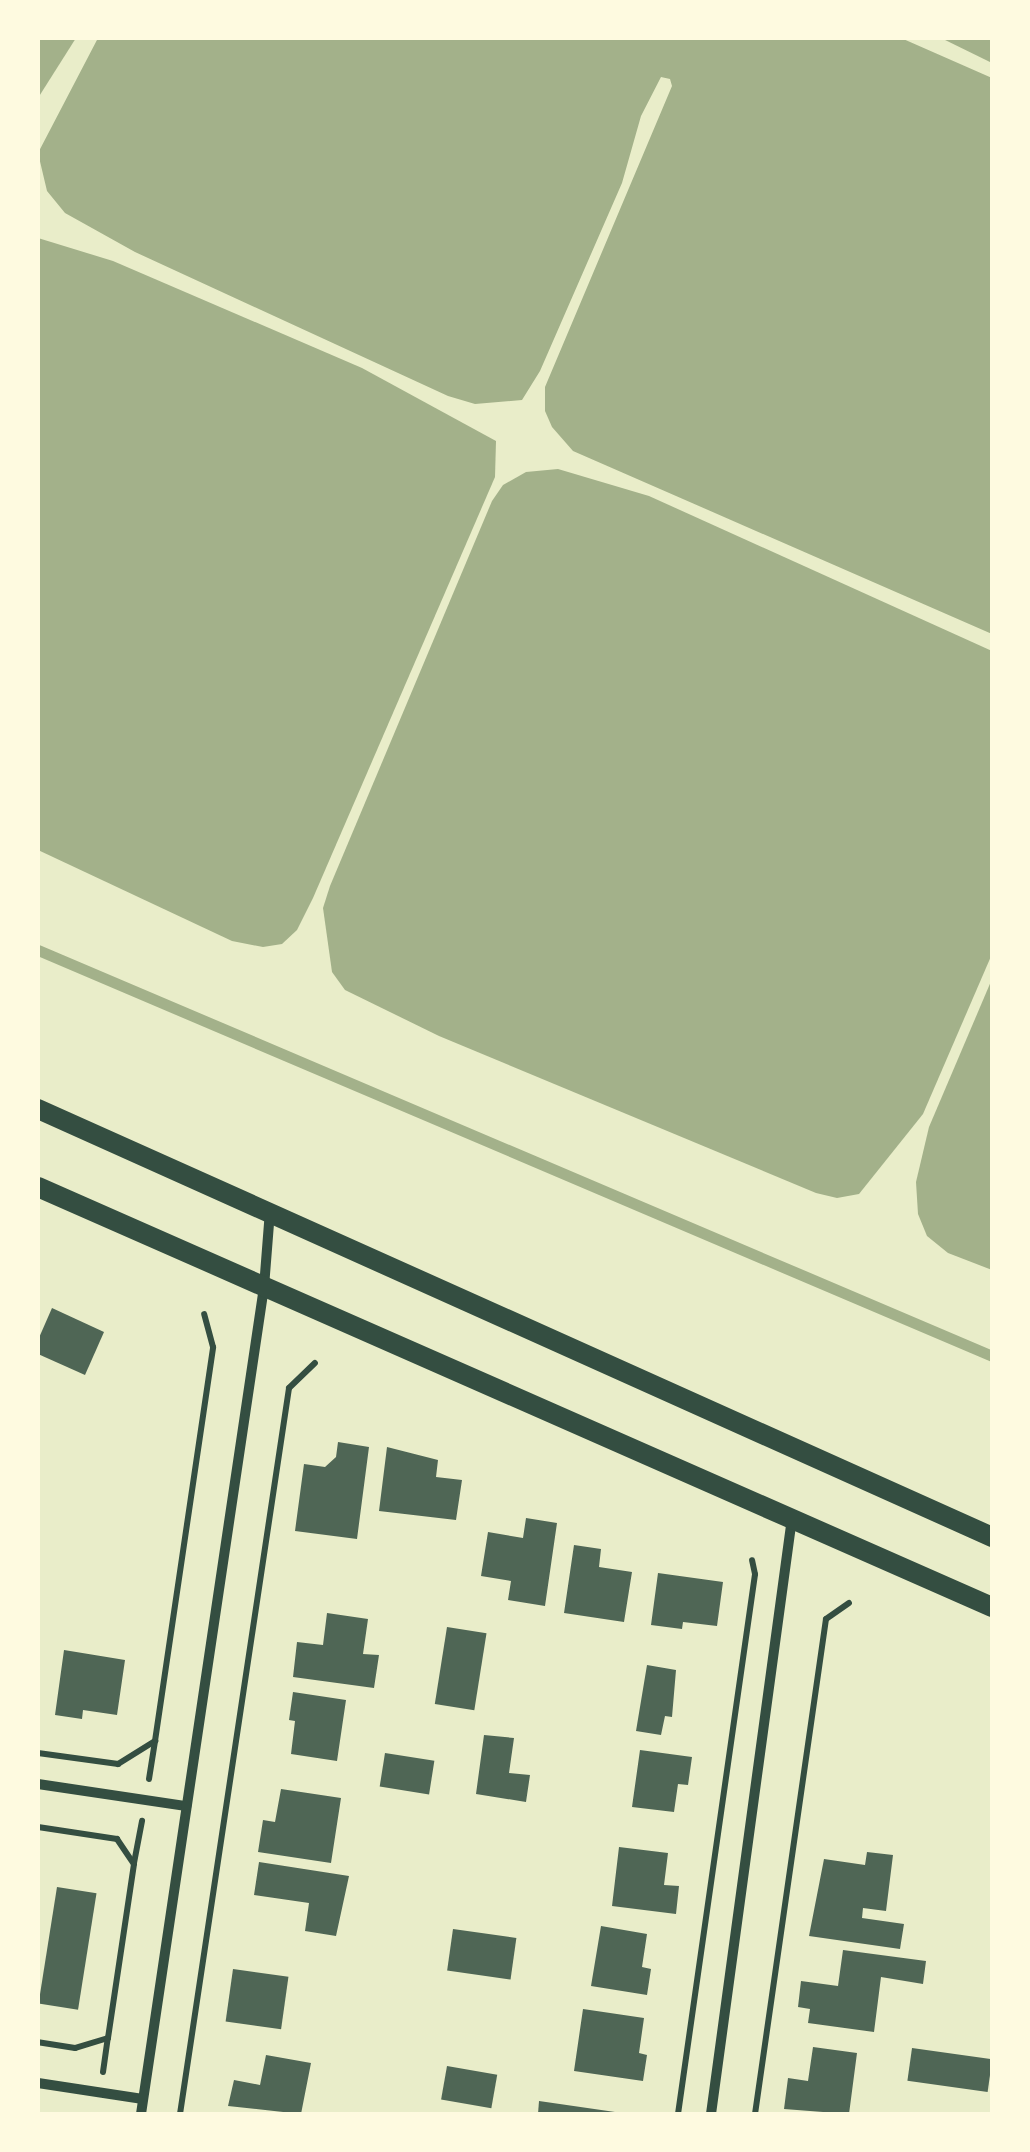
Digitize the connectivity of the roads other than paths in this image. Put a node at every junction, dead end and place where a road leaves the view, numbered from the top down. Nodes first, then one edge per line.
1 (38, 1109) edge
2 (38, 1187) edge
3 (270, 1212) junction
4 (264, 1288) junction
5 (792, 1518) junction
6 (992, 1536) edge
7 (992, 1607) edge
8 (38, 1784) edge
9 (186, 1806) junction
10 (38, 2083) edge
11 (143, 2099) junction
12 (141, 2114) edge
13 (711, 2114) edge

1 - 3 main road
2 - 4 main road
3 - 4 street
3 - 6 main road
4 - 5 main road
4 - 9 street
5 - 7 main road
5 - 13 street
8 - 9 street
9 - 11 street
10 - 11 street
11 - 12 street

